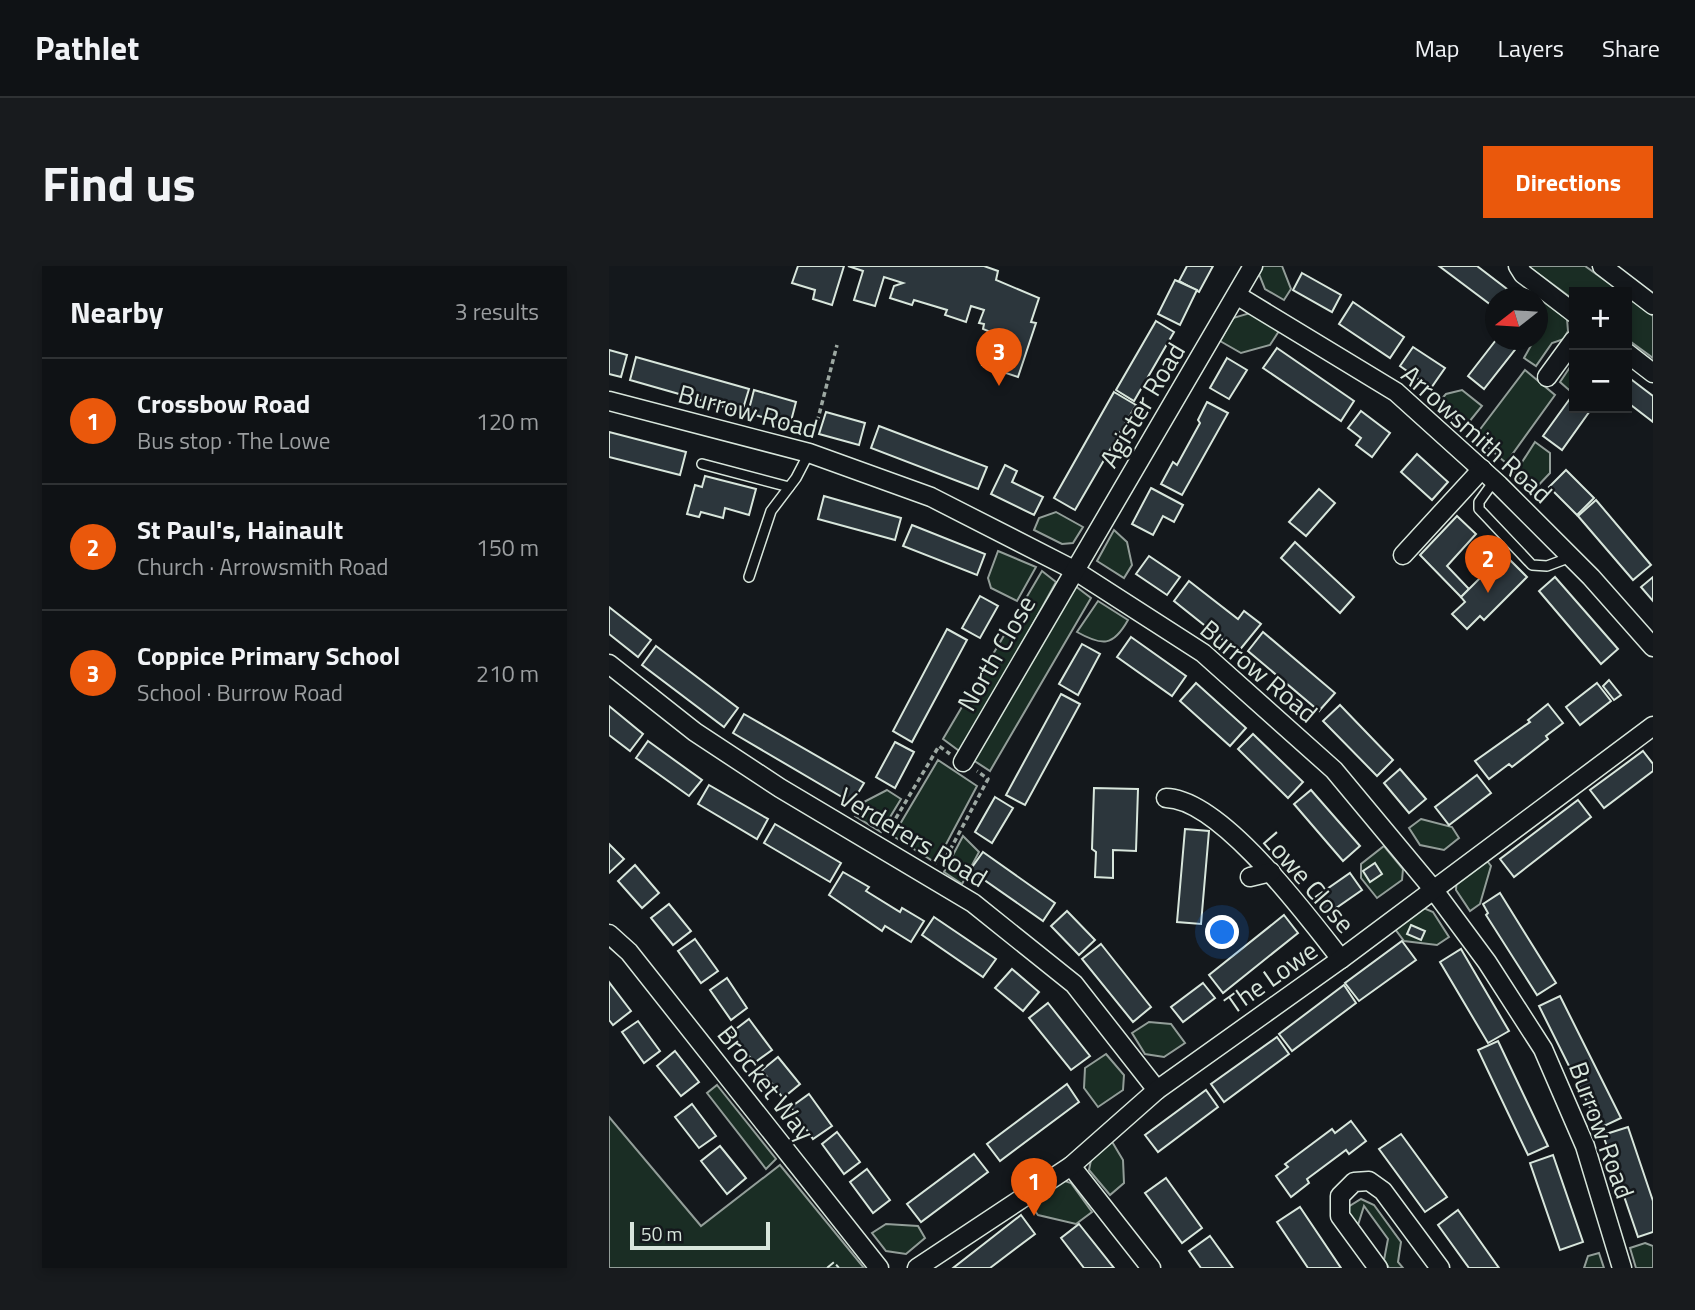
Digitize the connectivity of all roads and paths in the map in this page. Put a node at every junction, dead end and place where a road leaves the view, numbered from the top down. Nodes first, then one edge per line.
1 (1253, 266) edge
2 (1518, 266) edge
3 (1602, 266) edge
4 (1625, 272) edge
5 (1238, 296) junction
6 (1653, 305) edge
7 (1569, 309) edge
8 (837, 345) dead end
9 (1569, 347) edge
10 (1632, 357) edge
11 (1653, 373) edge
12 (1547, 377) dead end
13 (609, 401) edge
14 (809, 453) junction
15 (702, 464) dead end
16 (1488, 475) junction
17 (789, 487) junction
18 (1403, 555) dead end
19 (1571, 557) junction
20 (1074, 570) junction
21 (749, 577) dead end
22 (1653, 647) edge
23 (609, 664) edge
24 (1653, 726) edge
25 (963, 762) junction
26 (1165, 798) dead end
27 (879, 847) junction
28 (1271, 872) junction
29 (1250, 877) dead end
30 (934, 879) junction
31 (1433, 890) junction
32 (609, 934) edge
33 (1341, 959) junction
34 (1157, 1090) junction
35 (1071, 1166) junction
36 (879, 1268) edge
37 (917, 1268) edge
38 (1151, 1268) edge
39 (1378, 1268) edge
40 (1440, 1268) edge
41 (1622, 1268) edge

1 - 5 street, Agister Road
2 - 7 street
3 - 4 street
4 - 6 street
5 - 16 street, Arrowsmith Road
5 - 20 street, Agister Road
8 - 14 path
9 - 12 street
10 - 11 street
13 - 14 street, Burrow Road
14 - 17 lane
14 - 20 street, Burrow Road
15 - 17 lane
16 - 18 street
16 - 19 street, Arrowsmith Road
16 - 19 lane
17 - 21 lane
19 - 22 street, Arrowsmith Road
20 - 25 street, North Close
20 - 31 street, Burrow Road
23 - 27 street, Verderers Road
24 - 31 street, The Lowe
25 - 27 path
25 - 30 path
26 - 28 street, Lowe Close
27 - 30 street, Verderers Road
28 - 29 street
28 - 33 street, Lowe Close
30 - 34 street, Verderers Road
31 - 33 street, The Lowe
31 - 41 street, Burrow Road
32 - 36 street, Brocket Way
33 - 34 street, The Lowe
34 - 35 street, The Lowe
35 - 37 street, The Lowe
35 - 38 street
39 - 40 street

